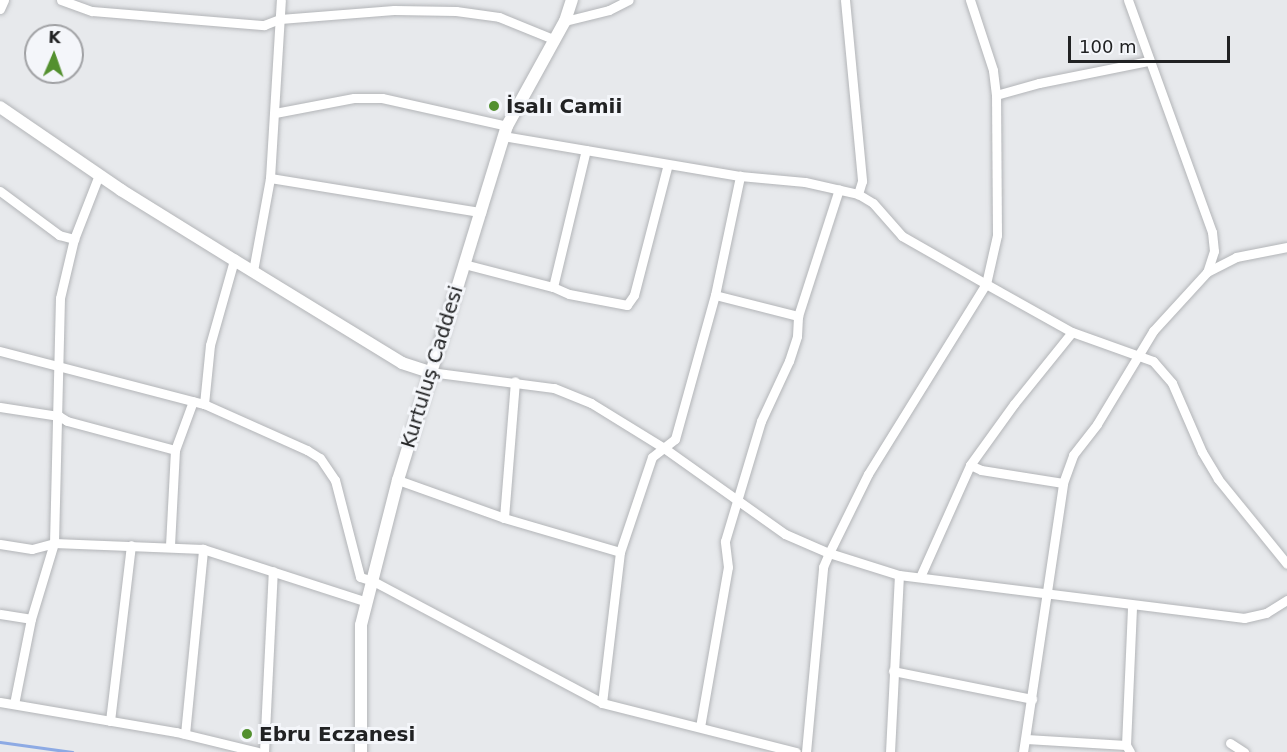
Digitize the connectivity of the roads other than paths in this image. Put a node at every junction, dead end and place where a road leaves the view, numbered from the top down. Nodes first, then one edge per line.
1 (4, 0) edge
2 (61, 0) edge
3 (281, 0) edge
4 (572, 0) edge
5 (629, 0) edge
6 (845, 0) edge
7 (970, 0) edge
8 (1128, 0) edge
9 (0, 9) edge
10 (280, 19) junction
11 (565, 21) junction
12 (553, 39) junction
13 (1148, 61) junction
14 (996, 94) junction
15 (0, 107) edge
16 (275, 113) junction
17 (505, 131) junction
18 (586, 150) junction
19 (668, 164) junction
20 (99, 175) junction
21 (740, 176) junction
22 (270, 178) junction
23 (839, 189) junction
24 (0, 191) edge
25 (858, 194) junction
26 (481, 212) junction
27 (74, 238) junction
28 (1287, 247) edge
29 (234, 260) junction
30 (464, 264) junction
31 (253, 271) junction
32 (1207, 272) junction
33 (986, 284) junction
34 (553, 286) junction
35 (715, 295) junction
36 (798, 316) junction
37 (1072, 332) junction
38 (0, 351) edge
39 (1136, 356) junction
40 (59, 366) junction
41 (430, 372) junction
42 (515, 381) junction
43 (193, 401) junction
44 (204, 404) junction
45 (0, 407) edge
46 (59, 416) junction
47 (664, 448) junction
48 (175, 450) junction
49 (970, 465) junction
50 (398, 480) junction
51 (1063, 483) junction
52 (735, 501) junction
53 (504, 518) junction
54 (54, 543) junction
55 (0, 544) edge
56 (131, 545) junction
57 (170, 546) junction
58 (203, 549) junction
59 (620, 552) junction
60 (829, 553) junction
61 (1287, 564) edge
62 (273, 571) junction
63 (899, 575) junction
64 (920, 577) junction
65 (373, 581) junction
66 (1045, 592) junction
67 (1287, 600) edge
68 (367, 602) junction
69 (1132, 605) junction
70 (0, 614) edge
71 (31, 619) junction
72 (893, 671) junction
73 (1032, 699) junction
74 (0, 702) edge
75 (602, 703) junction
76 (14, 704) junction
77 (110, 721) junction
78 (700, 727) junction
79 (184, 734) junction
80 (1026, 739) junction
81 (1230, 743) dead end
82 (1128, 748) edge
83 (258, 752) edge
84 (264, 752) edge
85 (361, 752) edge
86 (796, 752) edge
87 (806, 752) edge
88 (890, 752) edge
89 (1023, 752) edge
90 (1244, 752) edge

1 - 9 street
2 - 10 street
3 - 10 street
4 - 11 main road, Kurtuluş Caddesi
5 - 11 street
6 - 25 street
7 - 14 street
8 - 13 street
10 - 12 street
10 - 16 street
11 - 12 main road, Kurtuluş Caddesi
12 - 17 main road, Kurtuluş Caddesi
13 - 14 street
13 - 32 street
14 - 33 street
15 - 20 main road
16 - 17 street
16 - 22 street
17 - 18 street
17 - 26 main road, Kurtuluş Caddesi
18 - 19 street
18 - 34 street
19 - 21 street
19 - 34 street
20 - 27 street
20 - 29 main road
21 - 23 street
21 - 35 street
22 - 26 street
22 - 31 street
23 - 25 street
23 - 36 street
24 - 27 street
25 - 33 street
26 - 30 main road, Kurtuluş Caddesi
27 - 40 street
28 - 32 street
29 - 31 main road
29 - 44 street
30 - 34 street
30 - 41 main road, Kurtuluş Caddesi
31 - 41 main road
32 - 39 street
33 - 37 street
33 - 60 street
35 - 36 street
35 - 47 street
36 - 52 street
37 - 39 street
37 - 49 street
38 - 40 street
39 - 51 street
39 - 61 street
40 - 43 street
40 - 46 street
41 - 42 street
41 - 50 main road, Kurtuluş Caddesi
42 - 47 street
42 - 53 street
43 - 44 street
43 - 48 street
44 - 65 street
45 - 46 street
46 - 48 street
46 - 54 street
47 - 52 street
47 - 59 street
48 - 57 street
49 - 51 street
49 - 64 street
50 - 53 street
50 - 65 main road, Kurtuluş Caddesi
51 - 66 street
52 - 60 street
52 - 78 street
53 - 59 street
54 - 55 street
54 - 56 street
54 - 71 street
56 - 57 street
56 - 77 street
57 - 58 street
58 - 62 street
58 - 79 street
59 - 75 street
60 - 63 street
60 - 87 street
62 - 68 street
62 - 84 street
63 - 64 street
63 - 72 street
64 - 66 street
65 - 68 main road, Kurtuluş Caddesi
65 - 75 street
66 - 69 street
66 - 73 street
67 - 69 street
68 - 85 main road, Kurtuluş Caddesi
69 - 82 street
70 - 71 street
71 - 76 street
72 - 73 street
72 - 88 street
73 - 80 street
74 - 76 street
75 - 78 street
76 - 77 street
77 - 79 street
78 - 86 street
79 - 83 street
80 - 82 street
80 - 89 street
81 - 90 street

